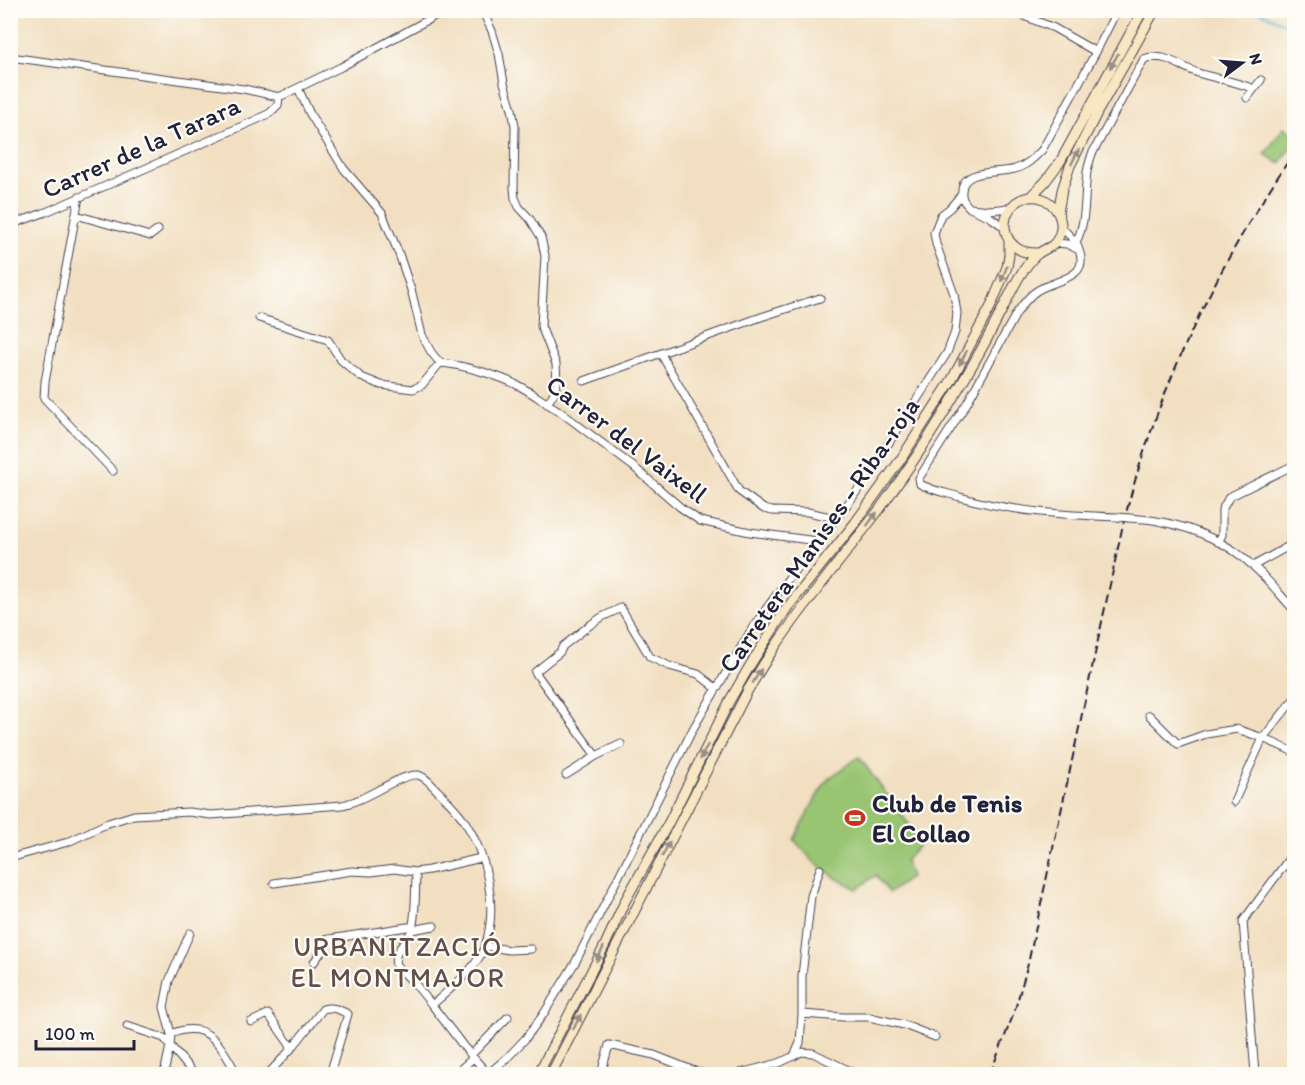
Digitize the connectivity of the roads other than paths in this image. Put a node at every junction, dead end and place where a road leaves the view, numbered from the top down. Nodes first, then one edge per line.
1 (446, 10) edge
2 (482, 10) edge
3 (1009, 10) edge
4 (1116, 10) edge
5 (1143, 10) edge
6 (1155, 10) edge
7 (1096, 52) junction
8 (10, 57) edge
9 (1261, 80) dead end
10 (298, 88) junction
11 (1254, 89) junction
12 (279, 97) junction
13 (1247, 98) dead end
14 (962, 195) junction
15 (79, 197) junction
16 (1030, 197) junction
17 (970, 208) junction
18 (1010, 208) junction
19 (1058, 213) junction
20 (76, 214) junction
21 (10, 225) edge
22 (1004, 227) junction
23 (1061, 227) junction
24 (158, 230) dead end
25 (1009, 240) junction
26 (1055, 243) junction
27 (1076, 243) junction
28 (1079, 250) junction
29 (1038, 253) junction
30 (820, 298) dead end
31 (259, 318) dead end
32 (661, 354) junction
33 (440, 363) junction
34 (584, 381) dead end
35 (547, 404) junction
36 (1294, 465) edge
37 (113, 471) dead end
38 (835, 518) junction
39 (817, 541) junction
40 (1218, 542) junction
41 (1294, 543) edge
42 (1253, 566) junction
43 (1294, 610) edge
44 (716, 688) junction
45 (1294, 699) edge
46 (1149, 715) dead end
47 (1263, 738) junction
48 (621, 744) dead end
49 (1294, 752) edge
50 (596, 756) junction
51 (566, 775) dead end
52 (1234, 802) dead end
53 (1294, 852) edge
54 (10, 858) edge
55 (481, 858) junction
56 (1286, 864) junction
57 (820, 869) dead end
58 (415, 872) junction
59 (1294, 872) edge
60 (274, 884) dead end
61 (434, 926) dead end
62 (412, 929) junction
63 (190, 933) dead end
64 (485, 946) junction
65 (531, 949) dead end
66 (314, 962) dead end
67 (432, 1005) junction
68 (802, 1014) junction
69 (508, 1017) dead end
70 (251, 1022) dead end
71 (127, 1026) dead end
72 (171, 1034) junction
73 (935, 1037) dead end
74 (170, 1046) junction
75 (292, 1048) junction
76 (471, 1055) junction
77 (794, 1056) junction
78 (164, 1074) edge
79 (194, 1074) edge
80 (237, 1074) edge
81 (268, 1074) edge
82 (330, 1074) edge
83 (455, 1074) edge
84 (488, 1074) edge
85 (538, 1074) edge
86 (551, 1074) edge
87 (601, 1074) edge
88 (708, 1074) edge
89 (736, 1074) edge
90 (856, 1074) edge
91 (1255, 1074) edge

1 - 10 street
2 - 35 street
3 - 7 street
4 - 7 street
5 -> 16 main road
19 -> 6 main road
7 - 14 street
8 - 12 street
9 - 11 street
10 - 12 street
10 - 33 street
11 - 13 street
11 - 27 street
12 - 15 street, Carrer de la Tarara
14 - 17 street
14 - 38 street
15 - 20 street
15 - 21 street, Carrer de la Tarara
16 - 18 main road
16 - 19 main road
17 - 18 street
17 - 22 street
18 - 22 main road
19 - 23 main road
20 - 24 street
20 - 37 street
22 - 25 main road
23 - 26 main road
23 - 27 street
25 - 29 main road
25 -> 85 main road, Carretera Manises - Riba-roja
26 - 28 street
26 - 29 main road
27 - 28 street
28 - 40 street, bridge
86 -> 29 main road, Carretera Manises - Riba-roja
30 - 32 street
31 - 33 street
32 - 34 street
32 - 38 street
33 - 35 street, Carrer del Vaixell
35 - 39 street, Carrer del Vaixell
36 - 40 street
38 - 39 street
39 - 44 street
40 - 42 street
41 - 42 street
42 - 43 street
44 - 50 street
44 - 84 street
45 - 47 street
46 - 47 street
47 - 49 street
47 - 52 street
48 - 50 street
50 - 51 street
53 - 56 street
54 - 55 street
55 - 58 street
55 - 64 street
56 - 59 street
56 - 91 street
57 - 68 street
58 - 60 street
58 - 62 street
61 - 62 street
62 - 66 street
62 - 67 street
63 - 72 street
64 - 65 street
64 - 67 street
67 - 76 street
68 - 73 street
68 - 77 street
69 - 76 street
70 - 75 street
71 - 74 street
72 - 74 street
72 - 80 street
74 - 78 street
74 - 79 street
75 - 81 street
75 - 82 street
76 - 83 street
76 - 84 street
77 - 89 street
77 - 90 street
87 - 88 street

